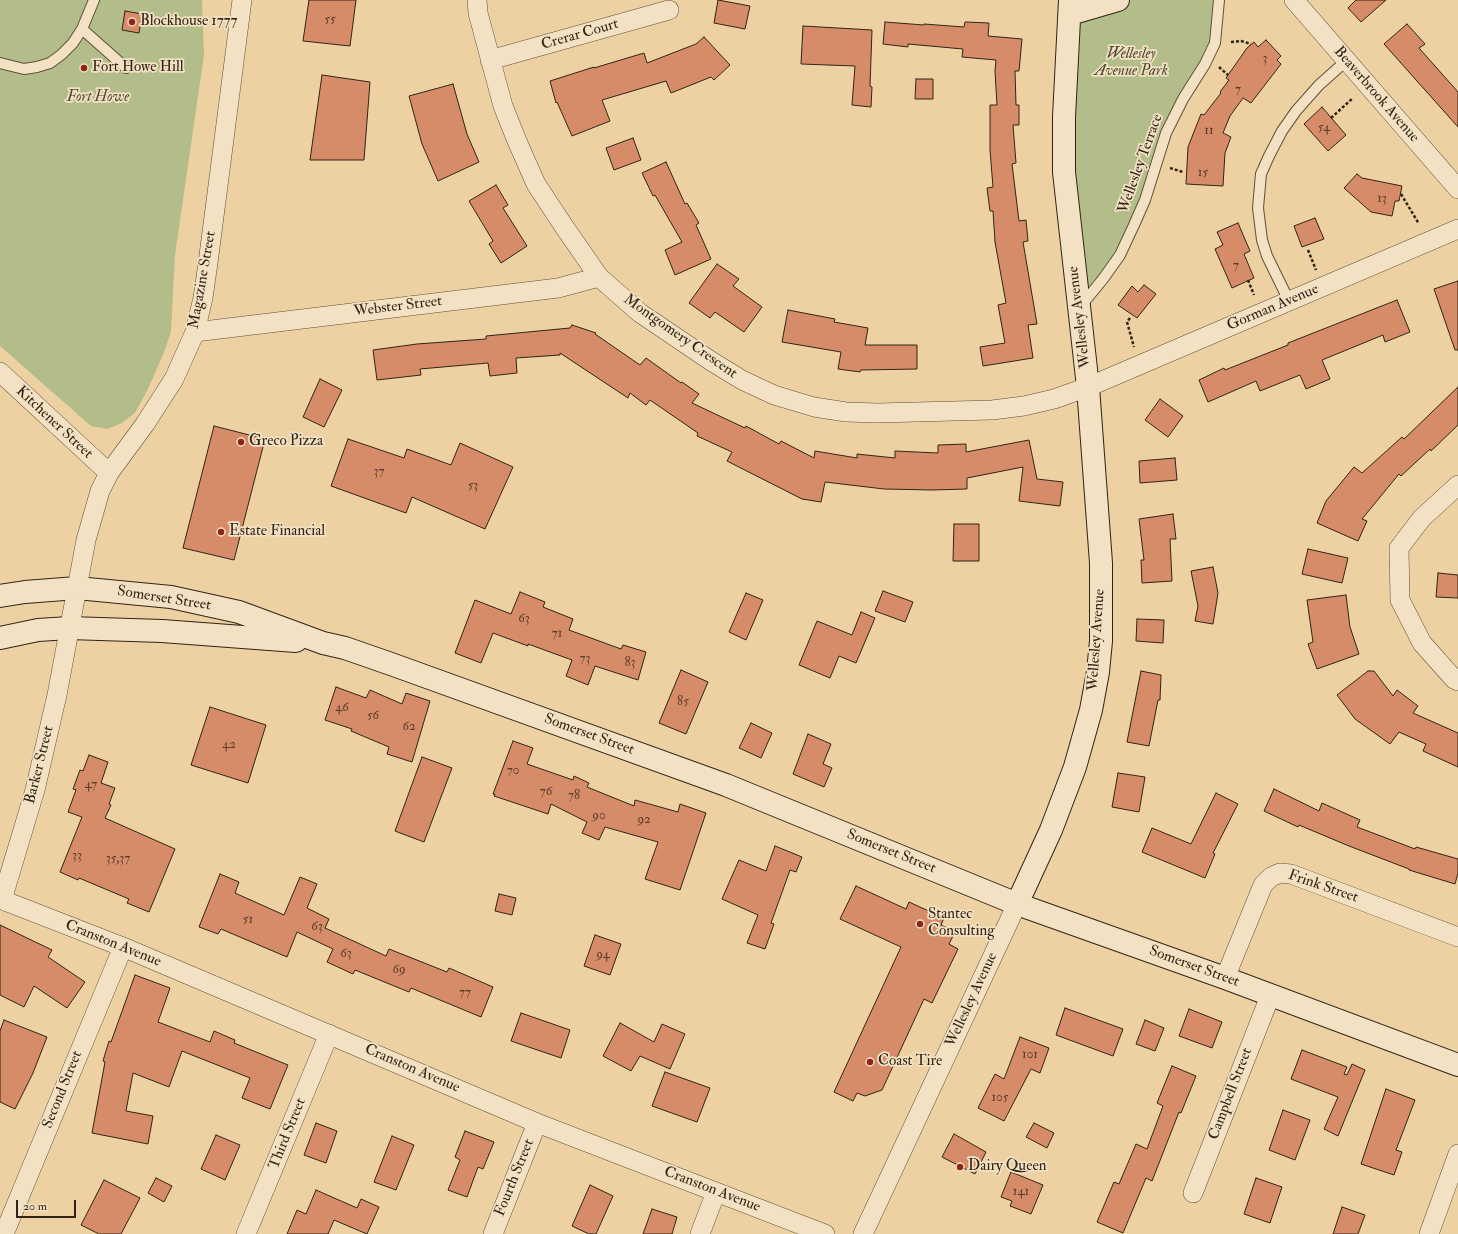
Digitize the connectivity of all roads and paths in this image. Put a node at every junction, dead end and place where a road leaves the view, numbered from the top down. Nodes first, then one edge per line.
1 (94, 0) edge
2 (242, 0) edge
3 (477, 0) edge
4 (1118, 0) edge
5 (1219, 0) edge
6 (1294, 0) edge
7 (1070, 7) edge
8 (670, 10) dead end
9 (82, 29) junction
10 (1215, 43) junction
11 (1251, 44) dead end
12 (490, 60) junction
13 (1346, 60) junction
14 (0, 63) edge
15 (126, 68) dead end
16 (1368, 85) junction
17 (1331, 118) dead end
18 (1458, 189) edge
19 (1400, 194) dead end
20 (1458, 229) edge
21 (1430, 242) junction
22 (599, 278) junction
23 (1289, 301) junction
24 (1079, 308) junction
25 (1130, 318) dead end
26 (195, 332) junction
27 (1139, 365) junction
28 (0, 372) edge
29 (1088, 387) junction
30 (109, 473) junction
31 (1458, 485) edge
32 (77, 588) junction
33 (0, 596) edge
34 (69, 628) junction
35 (0, 638) edge
36 (323, 643) junction
37 (1458, 681) edge
38 (1, 899) edge
39 (1017, 904) junction
40 (1458, 937) edge
41 (123, 947) junction
42 (1225, 978) junction
43 (1270, 996) junction
44 (329, 1034) junction
45 (1458, 1065) edge
46 (537, 1123) junction
47 (1458, 1154) edge
48 (716, 1192) junction
49 (1193, 1193) dead end
50 (4, 1234) edge
51 (246, 1234) edge
52 (493, 1234) edge
53 (700, 1234) edge
54 (825, 1234) edge
55 (863, 1234) edge
56 (1429, 1234) edge

1 - 9 lane
2 - 26 street, Magazine Street
3 - 12 street, Montgomery Crescent
4 - 7 main road
5 - 10 lane, Wellesley Terrace
6 - 13 street, Beaverbrook Avenue
7 - 24 main road, Wellesley Avenue
8 - 12 street, Crerar Court
9 - 14 lane
9 - 15 lane
10 - 11 path
10 - 24 lane, Wellesley Terrace
12 - 22 street, Montgomery Crescent
13 - 16 street, Beaverbrook Avenue
13 - 23 lane
16 - 17 path
16 - 18 street, Beaverbrook Avenue
19 - 21 path
20 - 21 street, Gorman Avenue
21 - 23 street, Gorman Avenue
22 - 26 street, Webster Street
22 - 29 street, Montgomery Crescent
23 - 27 street, Gorman Avenue
24 - 29 main road, Wellesley Avenue
25 - 27 path
26 - 30 street, Magazine Street
27 - 29 street, Gorman Avenue
28 - 30 street, Kitchener Street
29 - 39 main road, Wellesley Avenue
30 - 32 street, Magazine Street
31 - 37 street
32 - 33 main road, Somerset Street
32 - 34 street, Magazine Street
32 - 36 main road, Somerset Street
34 - 35 main road, Somerset Street
34 - 36 main road, Somerset Street
34 - 38 street, Barker Street
36 - 39 main road, Somerset Street
38 - 41 street, Cranston Avenue
39 - 42 main road, Somerset Street
39 - 55 street, Wellesley Avenue
40 - 42 street, Frink Street
41 - 44 street, Cranston Avenue
41 - 50 street, Second Street
42 - 43 main road, Somerset Street
43 - 45 main road, Somerset Street
43 - 49 street, Campbell Street
44 - 46 street, Cranston Avenue
44 - 51 street, Third Street
46 - 48 street, Cranston Avenue
46 - 52 street, Fourth Street
47 - 56 street
48 - 53 street
48 - 54 street, Cranston Avenue

